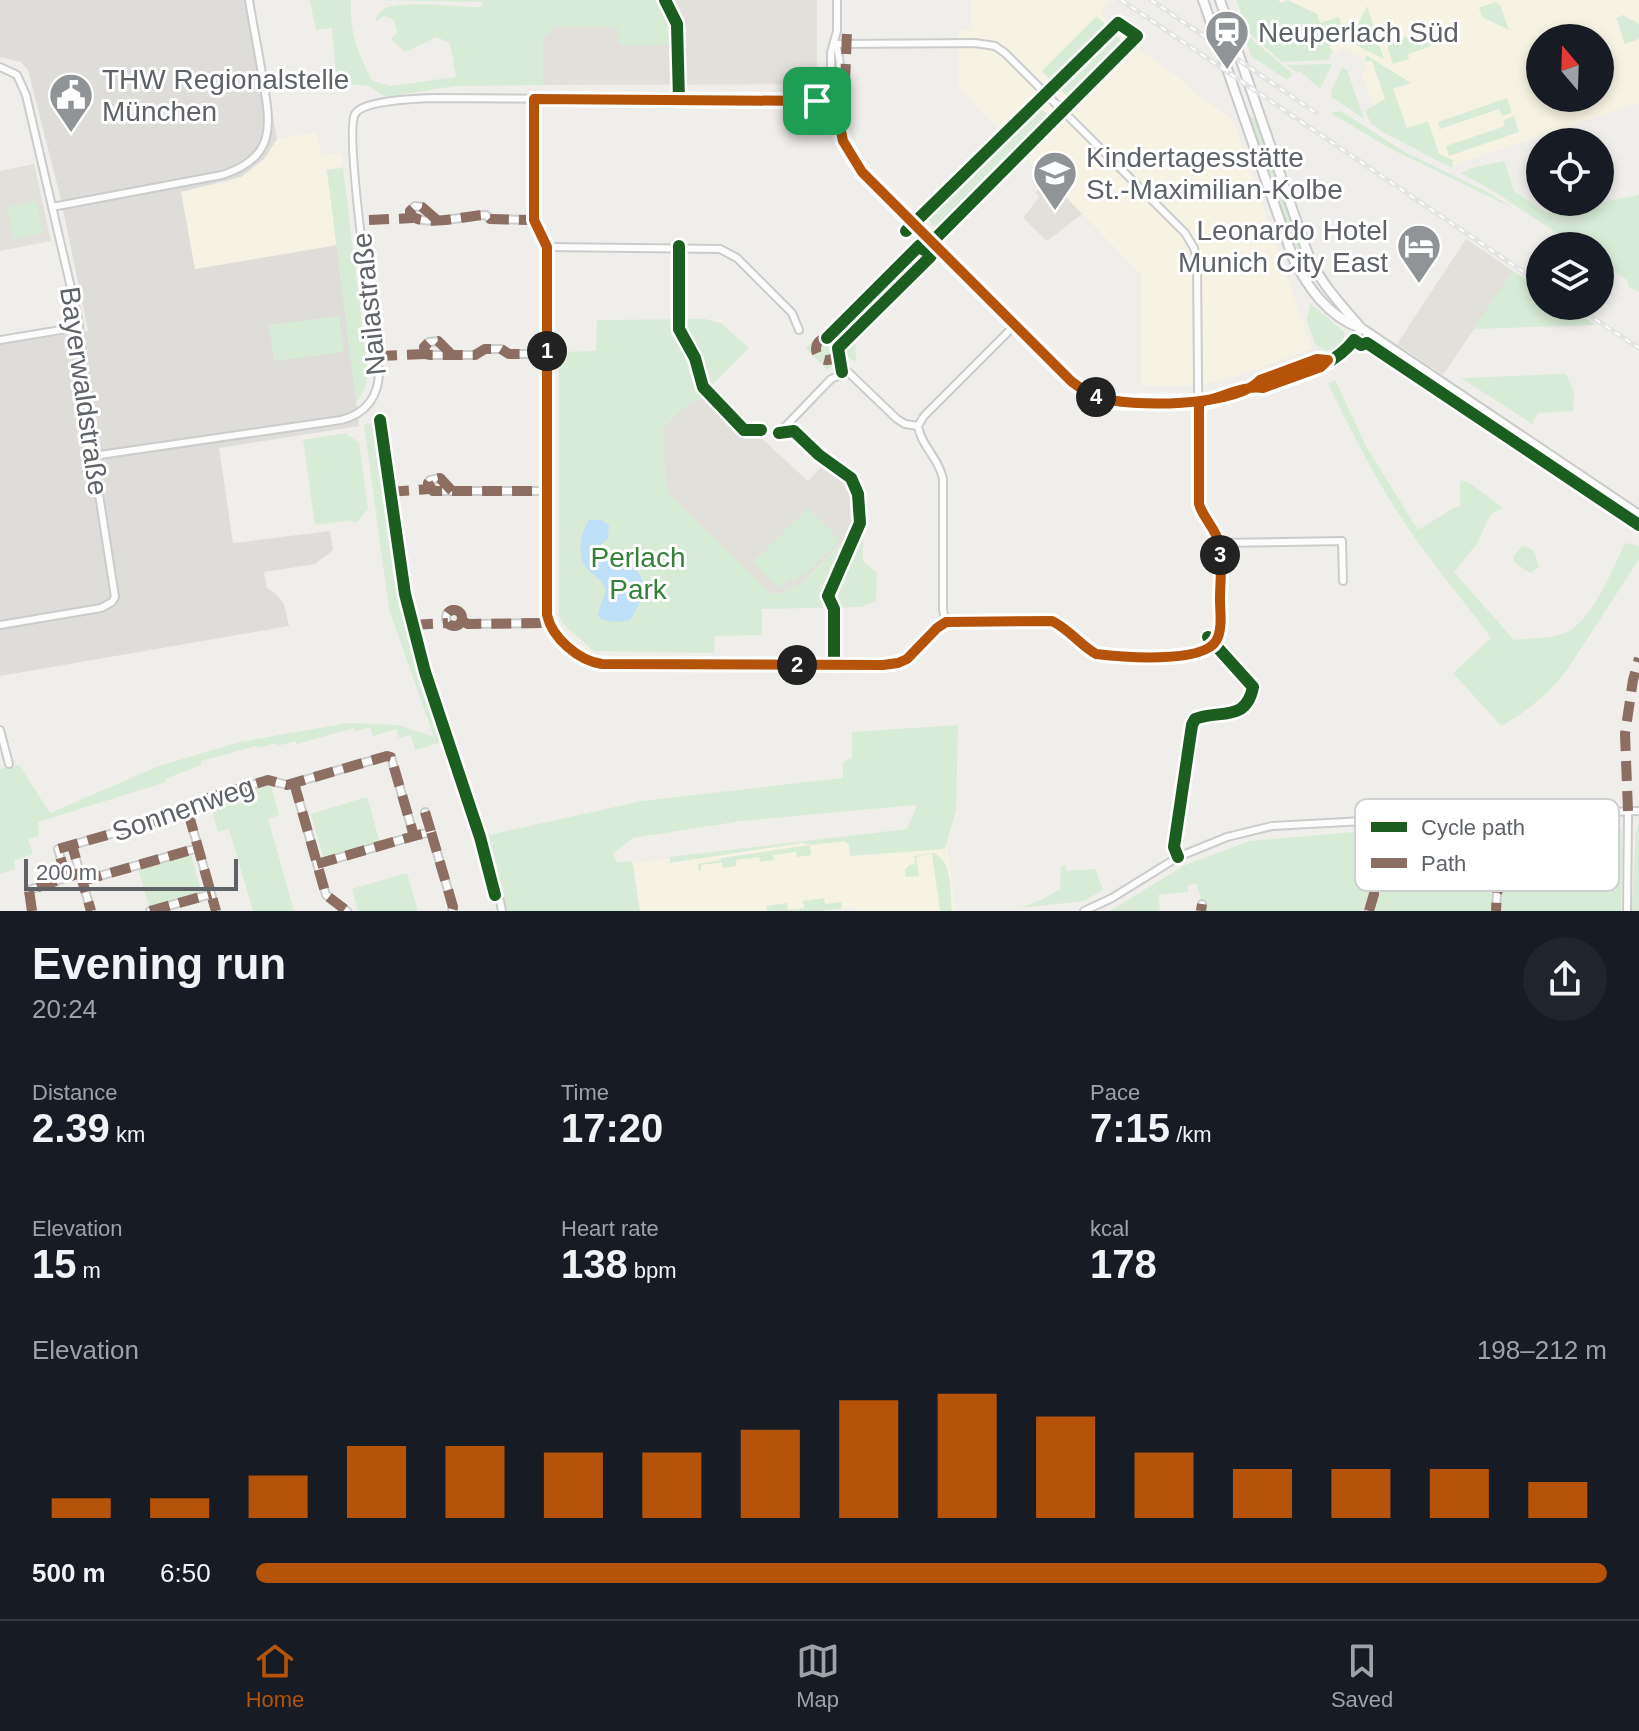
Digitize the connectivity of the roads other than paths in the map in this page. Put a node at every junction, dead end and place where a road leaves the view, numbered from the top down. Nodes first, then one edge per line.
1 (249, 0) edge
2 (837, 0) edge
3 (1203, 0) edge
4 (1220, 0) edge
5 (835, 44) junction
6 (0, 67) edge
7 (835, 97) junction
8 (534, 99) junction
9 (52, 207) junction
10 (437, 220) dead end
11 (534, 220) junction
12 (547, 247) junction
13 (1311, 261) junction
14 (1297, 267) junction
15 (1015, 325) junction
16 (79, 327) junction
17 (1361, 328) junction
18 (799, 330) dead end
19 (0, 340) edge
20 (547, 354) junction
21 (452, 355) dead end
22 (1199, 402) junction
23 (918, 426) junction
24 (779, 433) dead end
25 (93, 456) junction
26 (452, 491) dead end
27 (547, 491) junction
28 (1639, 515) edge
29 (1219, 543) junction
30 (1343, 581) dead end
31 (462, 621) dead end
32 (946, 622) junction
33 (548, 623) junction
34 (0, 625) edge
35 (0, 730) edge
36 (9, 764) dead end
37 (294, 783) junction
38 (1619, 811) edge
39 (1628, 811) junction
40 (1639, 811) edge
41 (188, 812) junction
42 (425, 812) dead end
43 (1355, 821) edge
44 (431, 832) junction
45 (414, 836) junction
46 (72, 845) junction
47 (198, 848) junction
48 (317, 864) junction
49 (80, 873) junction
50 (66, 877) junction
51 (82, 881) junction
52 (1374, 891) edge
53 (1498, 891) edge
54 (211, 894) junction
55 (495, 895) dead end
56 (32, 911) edge
57 (91, 911) edge
58 (150, 911) edge
59 (216, 911) edge
60 (347, 911) edge
61 (452, 911) edge
62 (502, 911) edge
63 (1084, 911) edge
64 (1369, 911) edge
65 (1496, 911) edge
66 (1627, 911) edge

1 - 9 street
2 - 5 street
3 - 14 main road
4 - 13 main road
5 - 7 street
5 - 22 street
6 - 9 street, Bayerwaldstraße
7 - 8 street
7 - 15 street
8 - 11 street
8 - 25 street, Nailastraße
9 - 16 street, Bayerwaldstraße
10 - 11 street
11 - 12 street
12 - 18 street
12 - 20 street
13 - 14 street
13 - 17 main road
14 - 17 main road
15 - 22 street
15 - 23 street
16 - 19 street
16 - 25 street, Bayerwaldstraße
17 - 22 street
17 - 28 main road
20 - 21 street
20 - 27 street
22 - 29 street
23 - 24 street
23 - 32 street
25 - 34 street, Bayerwaldstraße
26 - 27 street
27 - 33 street
29 - 30 street
29 - 32 street
31 - 33 street
32 - 33 street
35 - 36 street
37 - 41 street, Sonnenweg
37 - 45 street, Sonnenweg
37 - 48 street
38 - 39 street
39 - 40 street
39 - 66 street
41 - 46 street, Sonnenweg
41 - 47 street
42 - 44 street
43 - 63 street
44 - 45 street
44 - 61 street
45 - 48 street
46 - 49 street
46 - 50 street
47 - 51 street
47 - 54 street
48 - 60 street
49 - 50 street
49 - 51 street
50 - 56 street
51 - 57 street
52 - 64 street
53 - 65 street
54 - 58 street
54 - 59 street
55 - 62 street

